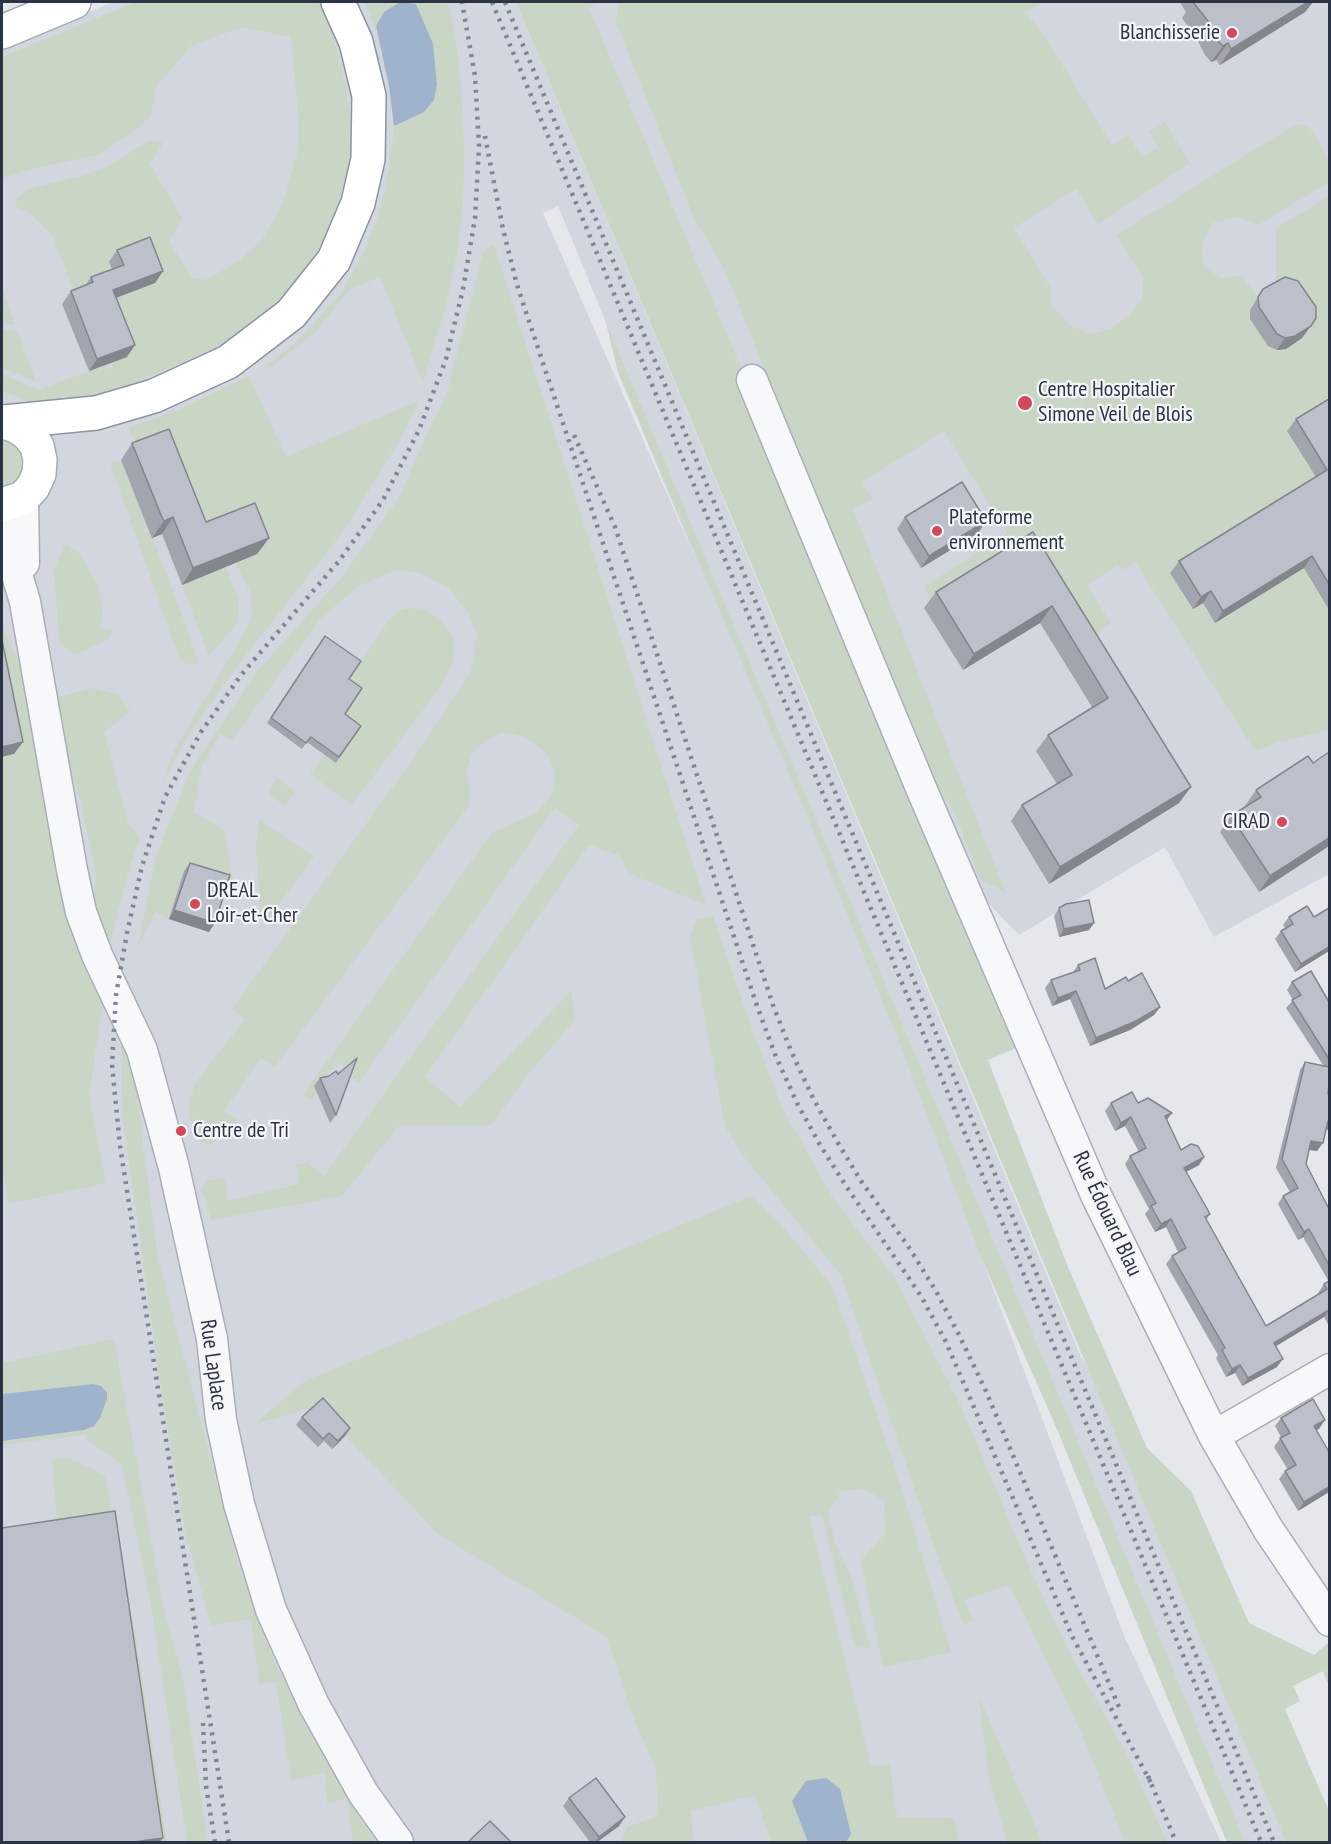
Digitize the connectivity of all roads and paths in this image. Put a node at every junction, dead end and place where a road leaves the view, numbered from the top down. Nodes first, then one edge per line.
1 (74, 2) edge
2 (338, 2) edge
3 (2, 32) edge
4 (752, 380) dead end
5 (3, 422) edge
6 (12, 502) edge
7 (2, 529) edge
8 (25, 602) junction
9 (1329, 1369) edge
10 (1214, 1436) junction
11 (1329, 1621) edge
12 (398, 1842) edge

1 - 3 main road
2 - 5 main road
4 - 10 street, Rue Édouard Blau
5 - 6 main road
6 - 8 street
7 - 8 street
8 - 12 street, Rue Laplace
9 - 10 street
10 - 11 street, Rue Édouard Blau

